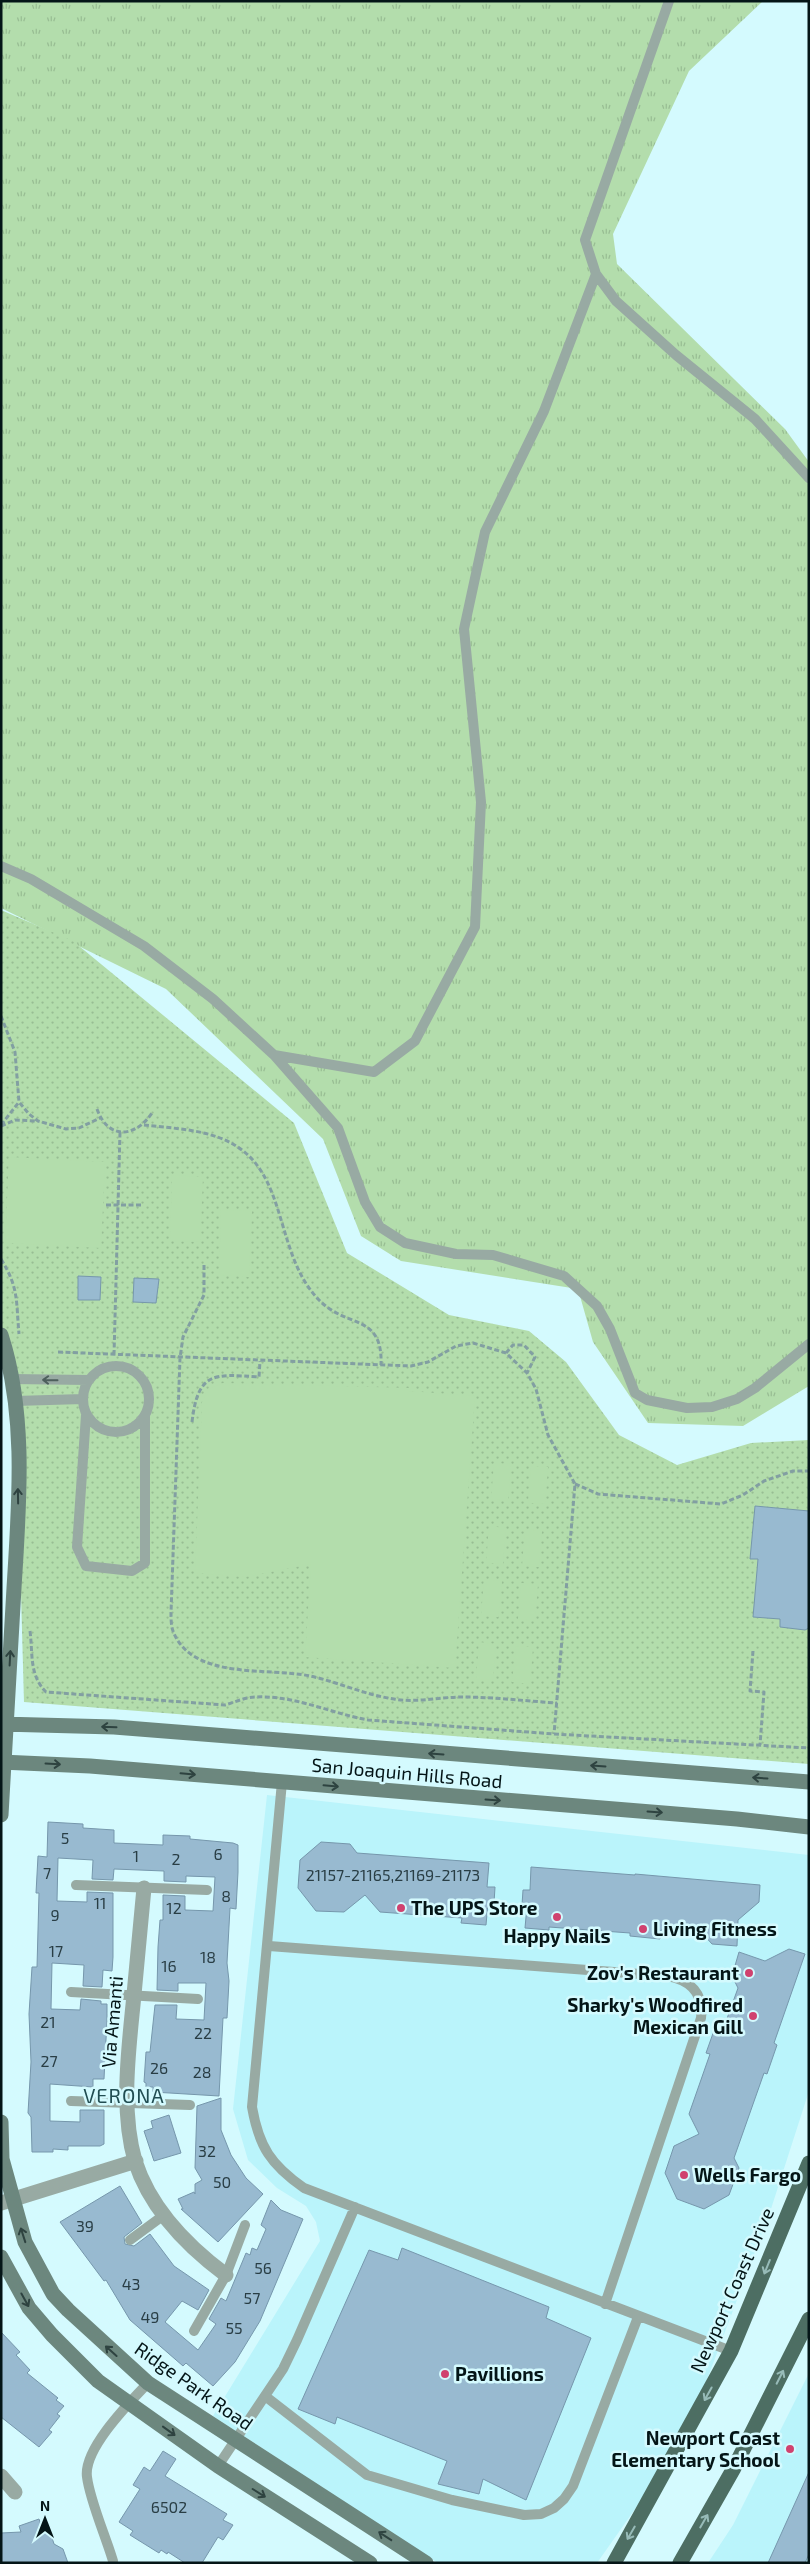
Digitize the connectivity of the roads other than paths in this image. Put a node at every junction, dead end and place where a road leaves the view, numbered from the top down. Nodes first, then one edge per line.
1 (669, 1) edge
2 (596, 274) junction
3 (809, 478) edge
4 (1, 866) edge
5 (274, 1056) junction
6 (1, 1335) edge
7 (809, 1344) edge
8 (11, 1379) junction
9 (89, 1380) junction
10 (83, 1399) junction
11 (15, 1401) junction
12 (86, 1415) junction
13 (145, 1416) junction
14 (4, 1724) edge
15 (3, 1762) edge
16 (282, 1782) junction
17 (809, 1782) edge
18 (1, 1815) edge
19 (809, 1827) edge
20 (76, 1885) dead end
21 (144, 1888) junction
22 (207, 1890) dead end
23 (268, 1946) junction
24 (72, 1992) dead end
25 (134, 1994) junction
26 (198, 1999) dead end
27 (72, 2101) dead end
28 (128, 2103) junction
29 (190, 2105) dead end
30 (1, 2122) edge
31 (136, 2161) junction
32 (809, 2163) edge
33 (6, 2202) edge
34 (355, 2207) junction
35 (164, 2215) junction
36 (245, 2225) dead end
37 (130, 2240) dead end
38 (1, 2257) edge
39 (226, 2275) junction
40 (605, 2304) junction
41 (638, 2317) junction
42 (809, 2319) edge
43 (194, 2331) dead end
44 (731, 2351) junction
45 (148, 2383) junction
46 (266, 2396) junction
47 (130, 2402) junction
48 (234, 2439) junction
49 (218, 2466) junction
50 (1, 2476) edge
51 (15, 2492) dead end
52 (113, 2561) dead end
53 (370, 2563) edge
54 (426, 2563) edge
55 (614, 2563) edge
56 (680, 2563) edge

1 - 2 lane
2 - 3 lane
2 - 5 lane
4 - 5 lane
5 - 7 lane
6 - 8 street
9 -> 8 lane
8 - 11 street
9 - 10 lane
9 - 13 lane
10 - 11 lane
10 - 12 lane
14 -> 11 street
12 - 13 lane
12 - 13 lane
14 - 15 street
17 -> 14 street, San Joaquin Hills Road
15 -> 16 street, San Joaquin Hills Road
15 - 18 street
16 -> 19 street, San Joaquin Hills Road
16 - 23 lane
20 - 21 lane
21 - 22 lane
21 - 25 street, Via Amanti
23 - 34 lane
23 - 40 lane
24 - 25 lane
25 - 26 lane
25 - 28 street, Via Amanti
27 - 28 lane
28 - 29 lane
28 - 31 street, Via Amanti
30 - 33 street, Ridge Park Road
31 - 33 street
31 - 35 street, Via Amanti
32 -> 44 main road, Newport Coast Drive
45 -> 33 street, Ridge Park Road
34 - 40 lane
34 - 46 lane
35 - 37 lane
35 - 39 street, Via Amanti
36 - 39 lane
38 -> 47 street
39 - 43 lane
40 - 41 lane
41 - 44 lane
41 - 46 lane
56 -> 42 main road
44 -> 55 main road, Newport Coast Drive
45 - 47 lane
45 - 48 street, Ridge Park Road
46 - 48 lane
47 -> 49 street
47 - 52 lane
48 - 49 lane
54 -> 48 street, Ridge Park Road
49 -> 53 street
50 - 51 street

